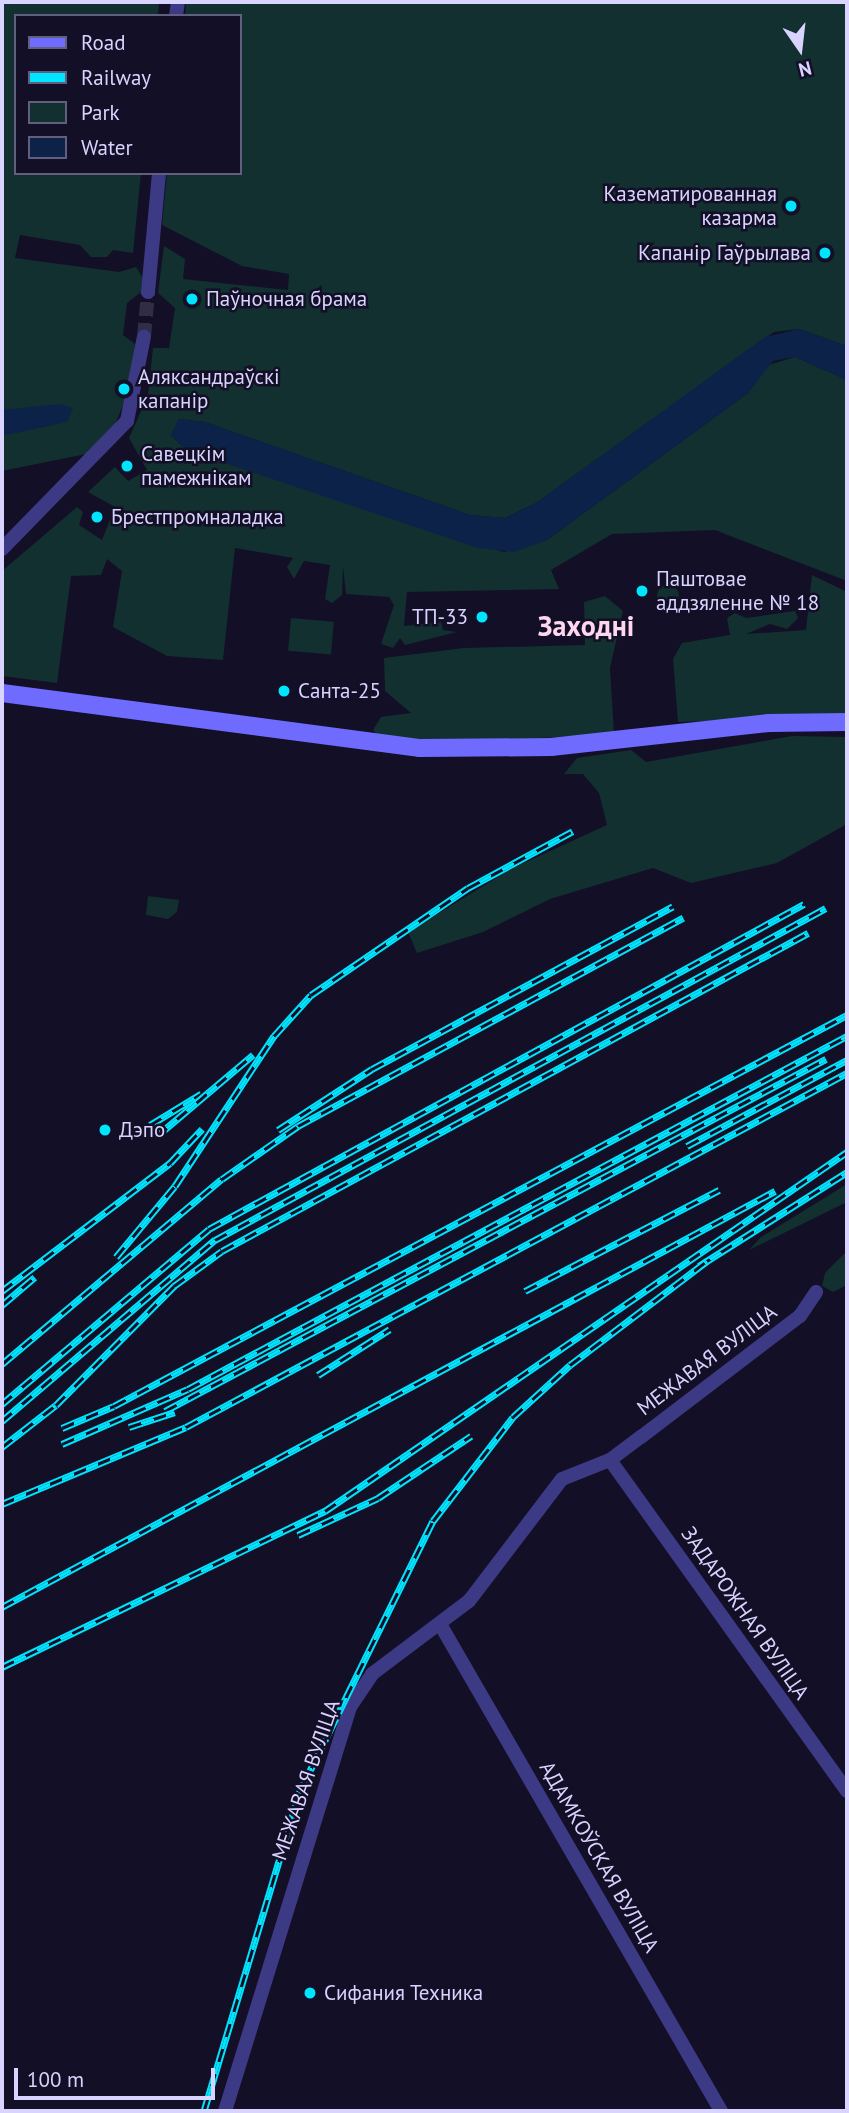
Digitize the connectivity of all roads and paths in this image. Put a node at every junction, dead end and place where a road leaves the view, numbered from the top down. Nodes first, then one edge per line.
1 (159, 175) edge
2 (148, 292) tunnel mouth
3 (144, 337) tunnel mouth
4 (2, 549) edge
5 (2, 693) edge
6 (847, 722) edge
7 (816, 1292) dead end
8 (610, 1460) junction
9 (440, 1623) junction
10 (847, 1791) edge
11 (225, 2111) edge
12 (721, 2111) edge

1 - 2 street
3 - 4 street
5 - 6 main road
7 - 8 street, МЕЖАВАЯ ВУЛІЦА
8 - 9 street, МЕЖАВАЯ ВУЛІЦА
8 - 10 street, ЗАДАРОЖНАЯ ВУЛІЦА
9 - 11 street, МЕЖАВАЯ ВУЛІЦА
9 - 12 street, АДАМКОЎСКАЯ ВУЛІЦА

